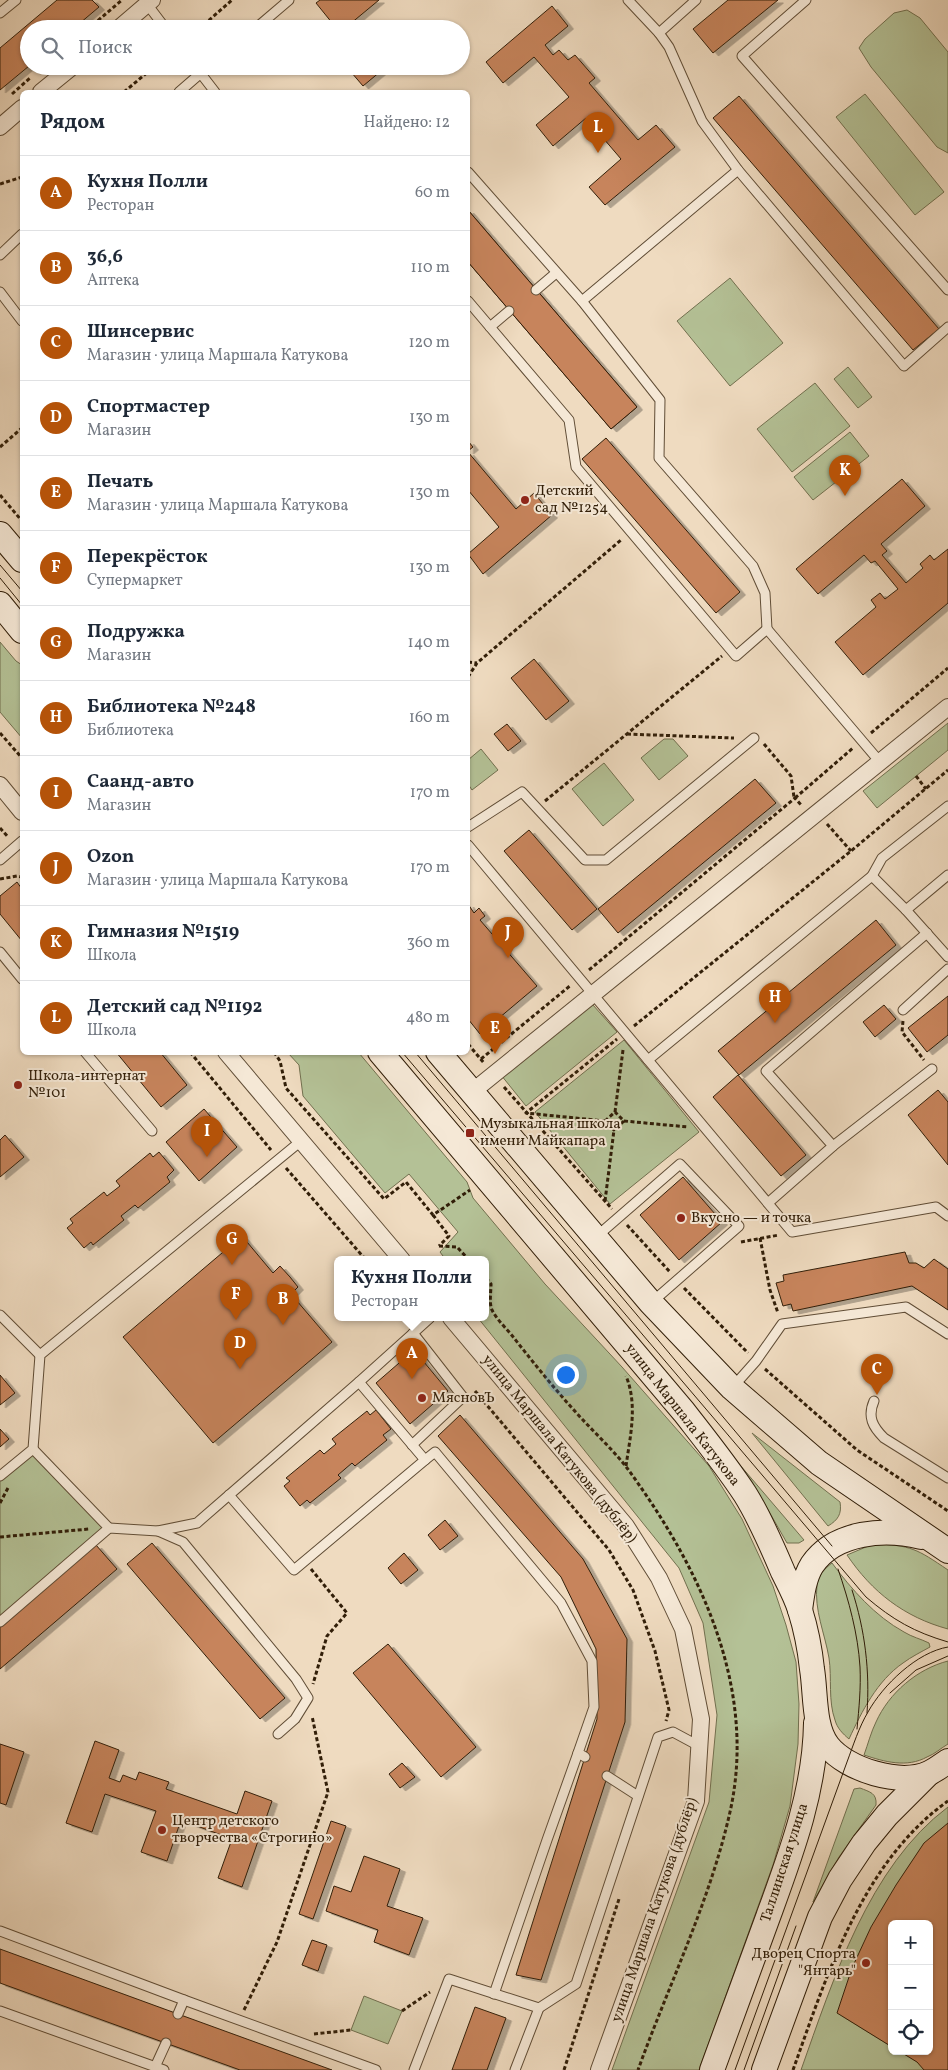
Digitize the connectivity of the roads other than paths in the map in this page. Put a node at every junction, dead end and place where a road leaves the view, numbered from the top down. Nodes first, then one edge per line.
1 (16, 0) edge
2 (290, 0) edge
3 (628, 0) edge
4 (696, 0) edge
5 (806, 0) edge
6 (150, 2) edge
7 (0, 13) edge
8 (129, 20) edge
9 (161, 20) edge
10 (265, 20) edge
11 (659, 33) junction
12 (62, 75) edge
13 (194, 75) edge
14 (202, 75) edge
15 (43, 90) edge
16 (181, 90) edge
17 (213, 90) edge
18 (20, 110) edge
19 (0, 127) edge
20 (738, 170) junction
21 (470, 174) edge
22 (20, 236) edge
23 (0, 255) edge
24 (556, 273) junction
25 (536, 290) dead end
26 (948, 290) edge
27 (0, 292) edge
28 (582, 301) junction
29 (470, 303) edge
30 (510, 311) dead end
31 (20, 318) edge
32 (490, 327) junction
33 (948, 328) edge
34 (0, 604) edge
35 (20, 629) edge
36 (767, 629) junction
37 (948, 707) edge
38 (753, 739) road end
39 (880, 762) junction
40 (0, 785) edge
41 (948, 806) edge
42 (20, 810) edge
43 (470, 826) edge
44 (20, 844) edge
45 (470, 847) edge
46 (0, 860) edge
47 (948, 875) edge
48 (872, 876) junction
49 (906, 910) junction
50 (927, 933) junction
51 (0, 952) edge
52 (948, 957) edge
53 (948, 969) edge
54 (20, 977) edge
55 (594, 994) junction
56 (903, 1010) road end
57 (88, 1055) edge
58 (229, 1055) edge
59 (383, 1055) edge
60 (441, 1055) edge
61 (648, 1060) junction
62 (932, 1069) road end
63 (472, 1092) junction
64 (152, 1131) dead end
65 (301, 1141) junction
66 (833, 1146) junction
67 (768, 1203) junction
68 (948, 1216) edge
69 (596, 1238) junction
70 (399, 1256) edge
71 (651, 1303) junction
72 (0, 1315) edge
73 (427, 1321) edge
74 (453, 1321) edge
75 (413, 1333) junction
76 (948, 1334) edge
77 (40, 1355) junction
78 (359, 1382) junction
79 (732, 1388) junction
80 (874, 1401) dead end
81 (412, 1445) junction
82 (33, 1449) junction
83 (425, 1460) junction
84 (0, 1476) edge
85 (948, 1478) edge
86 (229, 1495) junction
87 (109, 1528) junction
88 (158, 1531) junction
89 (939, 1545) edge
90 (800, 1610) junction
91 (0, 1622) edge
92 (816, 1709) junction
93 (278, 1734) dead end
94 (700, 1746) junction
95 (948, 1761) edge
96 (928, 1774) junction
97 (607, 1776) dead end
98 (638, 1796) junction
99 (0, 1931) edge
100 (494, 1994) junction
101 (184, 2000) junction
102 (539, 2008) junction
103 (0, 2011) edge
104 (178, 2014) dead end
105 (166, 2043) dead end
106 (160, 2068) edge
107 (768, 2069) edge
108 (376, 2070) edge
109 (414, 2070) edge
110 (515, 2070) edge
111 (598, 2070) edge
112 (712, 2070) edge

1 - 7 lane
2 - 10 lane
3 - 11 lane
4 - 11 lane
5 - 26 lane
6 - 8 street
6 - 9 lane
11 - 20 lane
12 - 15 street
13 - 16 lane
14 - 17 lane
18 - 19 street
20 - 28 lane
20 - 33 lane
21 - 24 lane
22 - 23 lane
24 - 25 lane
24 - 28 lane
27 - 31 lane
28 - 36 lane
29 - 32 lane
30 - 32 lane
32 - 36 lane
34 - 35 main road
36 - 39 lane
37 - 39 street
38 - 43 lane
39 - 55 street
40 - 42 street
41 - 48 lane
44 - 46 lane
45 - 55 lane
47 - 49 lane
48 - 49 lane
48 - 61 lane
49 - 50 lane
50 - 52 lane
50 - 66 lane
51 - 54 lane
53 - 56 lane
55 - 61 lane
55 - 63 street
57 - 64 lane
58 - 65 street
59 - 90 main road, улица Маршала Катукова
60 - 63 main road
61 - 67 lane
62 - 66 lane
63 - 69 main road
65 - 70 street
65 - 77 lane
66 - 67 lane
67 - 68 lane
69 - 71 main road
69 - 71 lane
71 - 79 main road
72 - 77 lane
73 - 75 lane
74 - 94 street, улица Маршала Катукова (дублёр)
75 - 78 lane
75 - 81 lane
76 - 79 lane
77 - 82 lane
78 - 81 lane
78 - 86 lane
79 - 89 main road
80 - 85 lane
81 - 83 lane
82 - 84 lane
82 - 87 lane
83 - 86 lane
83 - 100 lane
86 - 88 lane
87 - 88 lane
87 - 91 lane
88 - 93 lane
89 - 90 main road
90 - 92 main road, улица Маршала Катукова
92 - 96 main road, улица Маршала Катукова
92 - 112 main road, Таллинская улица
94 - 98 lane
94 - 111 street, улица Маршала Катукова (дублёр)
95 - 96 main road, улица Маршала Катукова
96 - 107 main road
97 - 98 lane
98 - 102 lane
99 - 101 lane
100 - 102 lane
100 - 109 lane
101 - 104 lane
101 - 108 lane
102 - 110 lane
103 - 106 lane
105 - 106 lane

